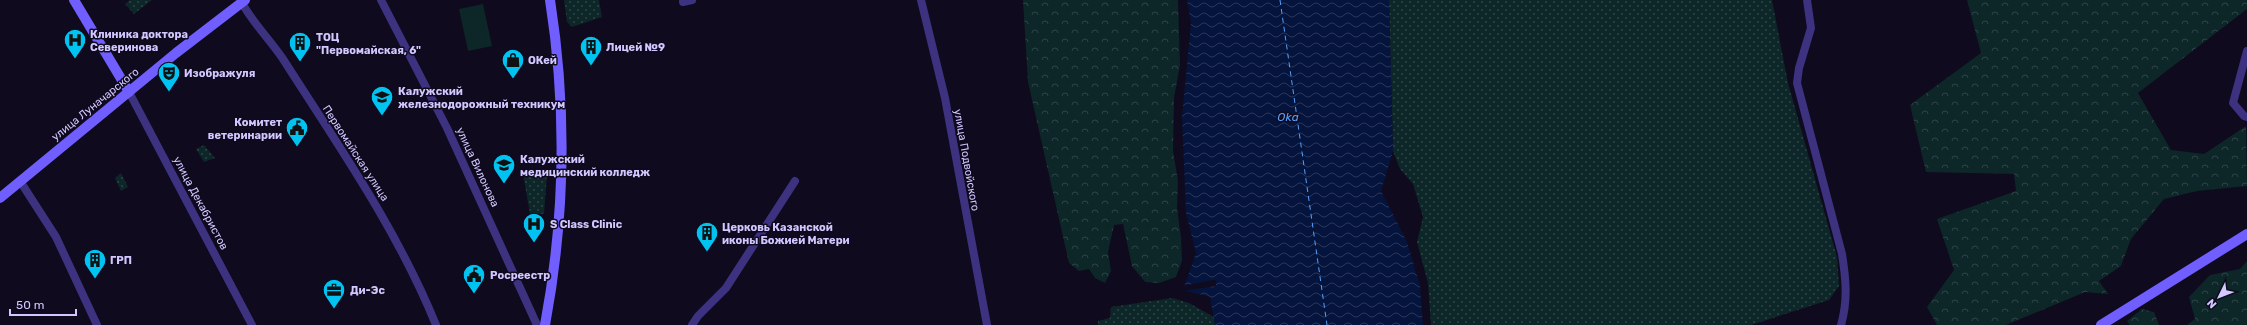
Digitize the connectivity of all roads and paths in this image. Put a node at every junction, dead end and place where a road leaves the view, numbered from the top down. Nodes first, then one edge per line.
1 (74, 0) edge
2 (382, 0) edge
3 (550, 0) edge
4 (692, 0) edge
5 (922, 0) edge
6 (1807, 0) edge
7 (243, 1) edge
8 (683, 2) dead end
9 (2247, 52) edge
10 (129, 92) junction
11 (2247, 117) edge
12 (20, 181) junction
13 (794, 181) dead end
14 (0, 198) edge
15 (2247, 234) edge
16 (97, 325) edge
17 (252, 325) edge
18 (436, 325) edge
19 (537, 325) edge
20 (544, 325) edge
21 (692, 325) edge
22 (988, 325) edge
23 (1841, 325) edge
24 (2100, 325) edge

1 - 10 main road
2 - 19 street, улица Вилонова
3 - 20 main road
4 - 8 street
5 - 22 street, улица Подвойского
6 - 23 street
7 - 10 main road, улица Луначарского
7 - 18 street, Первомайская улица
9 - 11 street
10 - 12 main road, улица Луначарского
10 - 17 street, улица Декабристов
12 - 14 main road, улица Луначарского
12 - 16 street
13 - 21 street
15 - 24 main road

